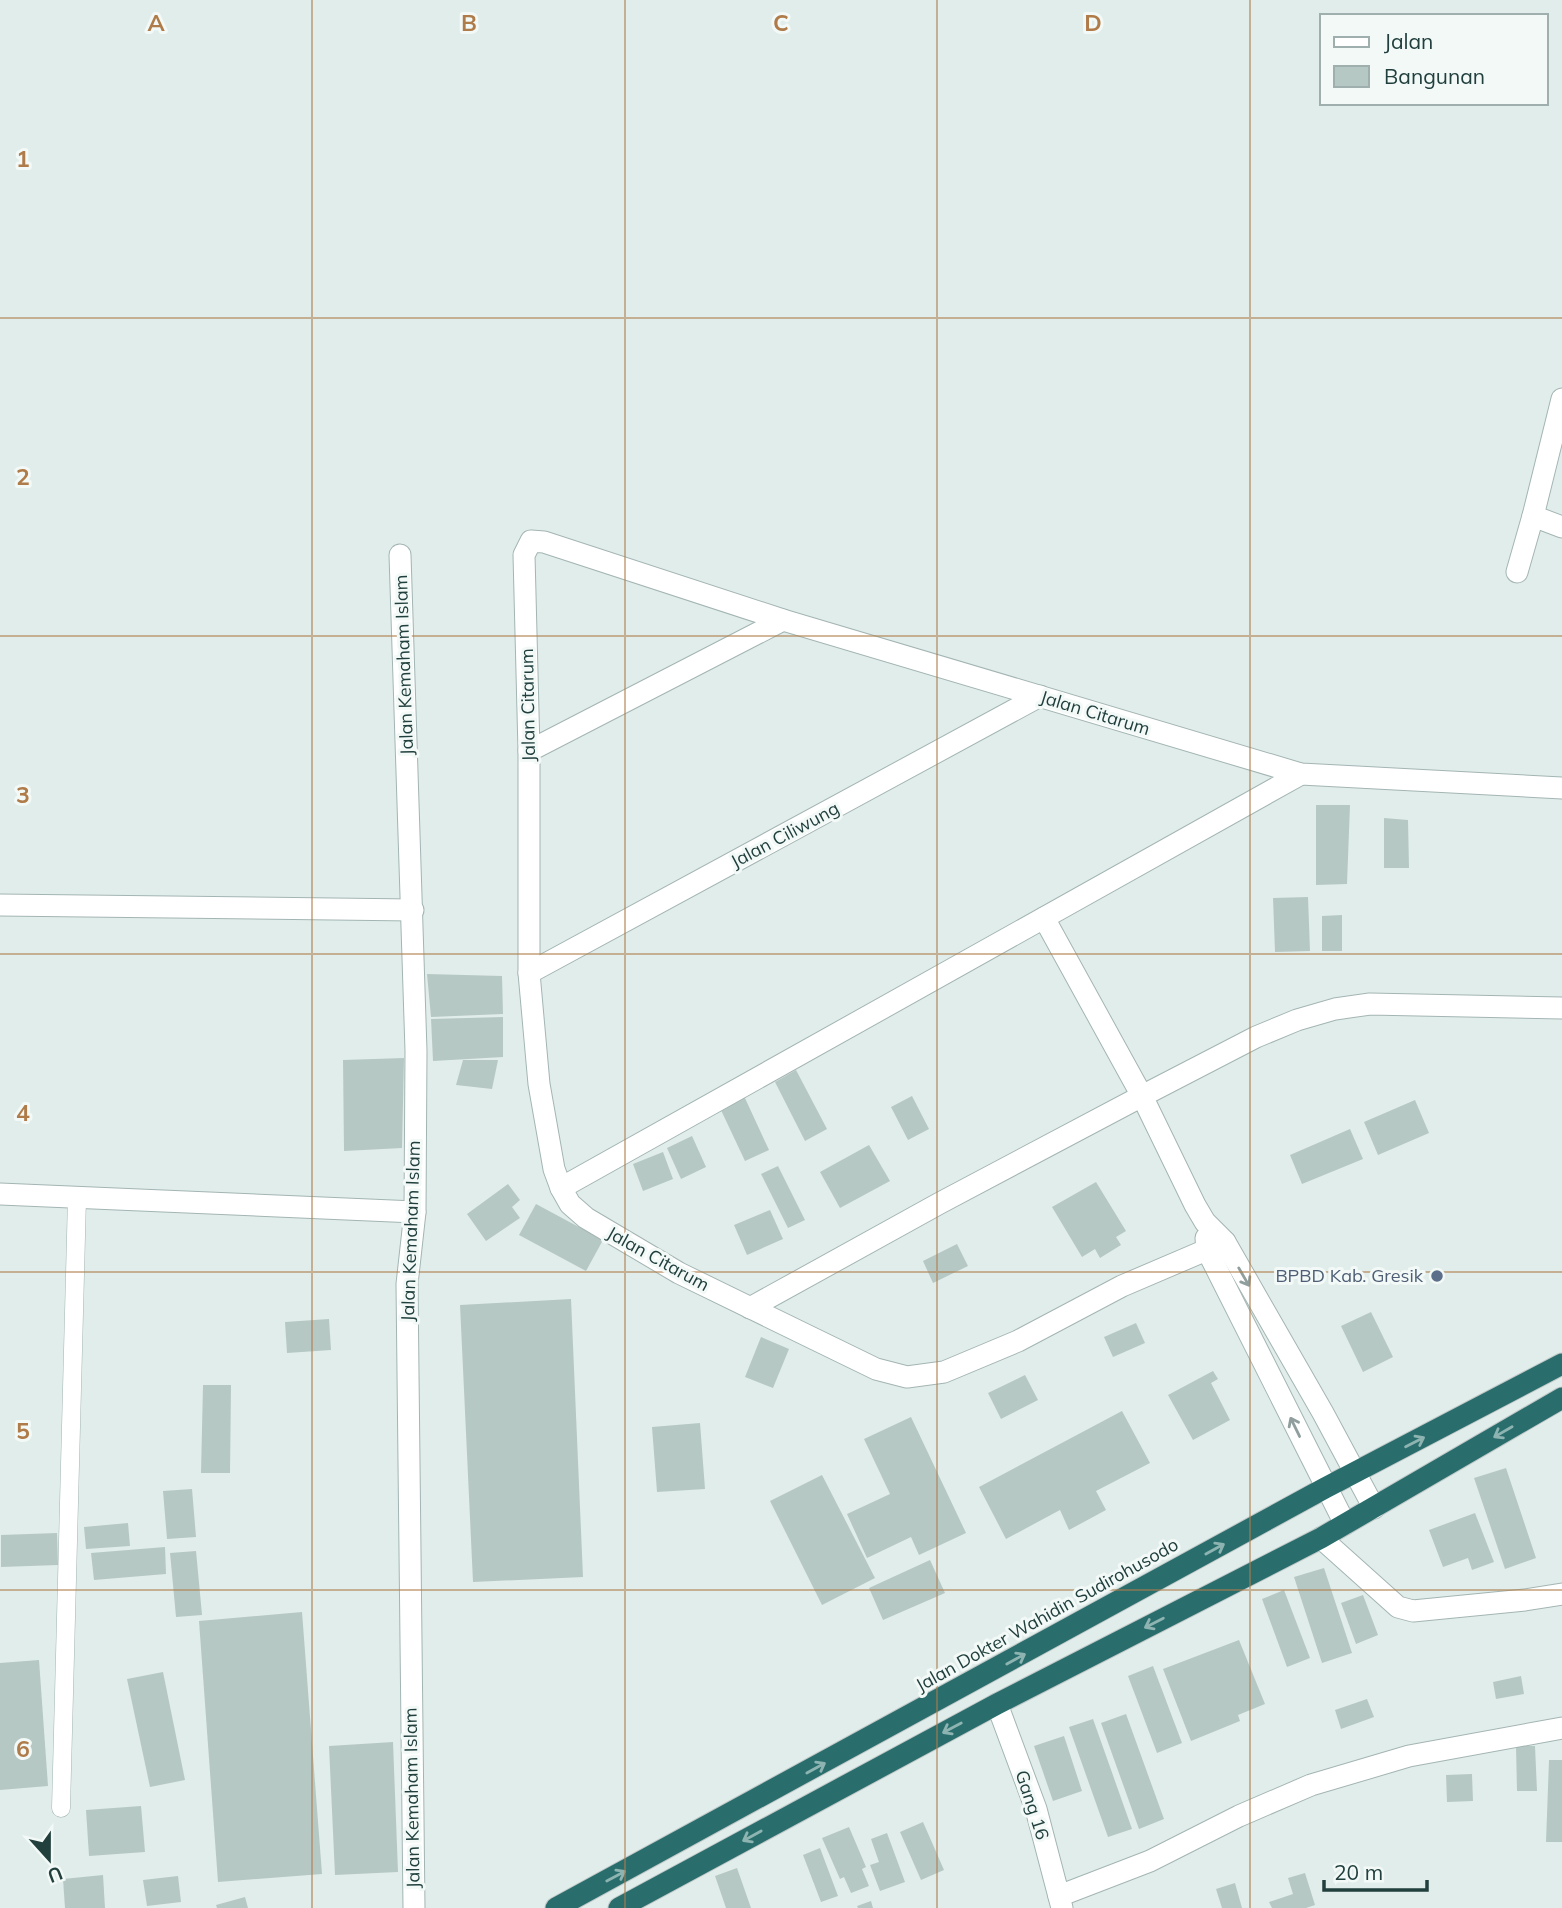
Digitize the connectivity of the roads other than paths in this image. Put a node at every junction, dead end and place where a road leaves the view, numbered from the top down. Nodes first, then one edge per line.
1 (1562, 400) edge
2 (1533, 516) junction
3 (1562, 527) edge
4 (400, 555) dead end
5 (1517, 572) dead end
6 (783, 620) junction
7 (1040, 696) junction
8 (529, 751) junction
9 (1301, 774) junction
10 (1562, 788) edge
11 (0, 905) edge
12 (413, 910) junction
13 (1044, 918) junction
14 (529, 973) junction
15 (1562, 1007) edge
16 (1142, 1096) junction
17 (561, 1188) junction
18 (0, 1194) edge
19 (77, 1198) junction
20 (415, 1212) junction
21 (1216, 1246) junction
22 (750, 1308) junction
23 (1562, 1364) edge
24 (1562, 1398) edge
25 (1354, 1473) junction
26 (1325, 1488) junction
27 (1374, 1508) junction
28 (1345, 1524) junction
29 (1321, 1538) junction
30 (1562, 1594) edge
31 (997, 1704) junction
32 (1562, 1728) edge
33 (61, 1808) dead end
34 (1061, 1902) edge
35 (414, 1908) edge
36 (556, 1908) edge
37 (619, 1908) edge

1 - 2 street
2 - 3 street
2 - 5 street
4 - 12 street, Jalan Kemaham Islam
6 - 7 street, Jalan Citarum
6 - 8 street
6 - 8 street, Jalan Citarum
7 - 9 street, Jalan Citarum
7 - 14 street, Jalan Ciliwung
8 - 14 street, Jalan Citarum
9 - 10 street, Jalan Citarum
9 - 13 street
11 - 12 street
12 - 20 street, Jalan Kemaham Islam
13 - 16 street
13 - 17 street
14 - 17 street, Jalan Citarum
15 - 16 street
16 - 21 street
16 - 22 street
17 - 22 street, Jalan Citarum
18 - 19 street
19 - 20 street
19 - 33 lane
20 - 35 street, Jalan Kemaham Islam
21 - 22 street, Jalan Citarum
21 -> 25 street
26 -> 21 street
25 -> 23 highway, Jalan Dokter Wahidin Sudirohusodo
24 -> 27 highway
25 - 26 highway, Jalan Dokter Wahidin Sudirohusodo
25 - 27 street
26 - 28 street
36 -> 26 highway, Jalan Dokter Wahidin Sudirohusodo
27 - 28 highway
28 - 29 highway
29 - 30 street
29 -> 31 highway
31 - 34 street, Gang 16
31 -> 37 highway
32 - 34 street

